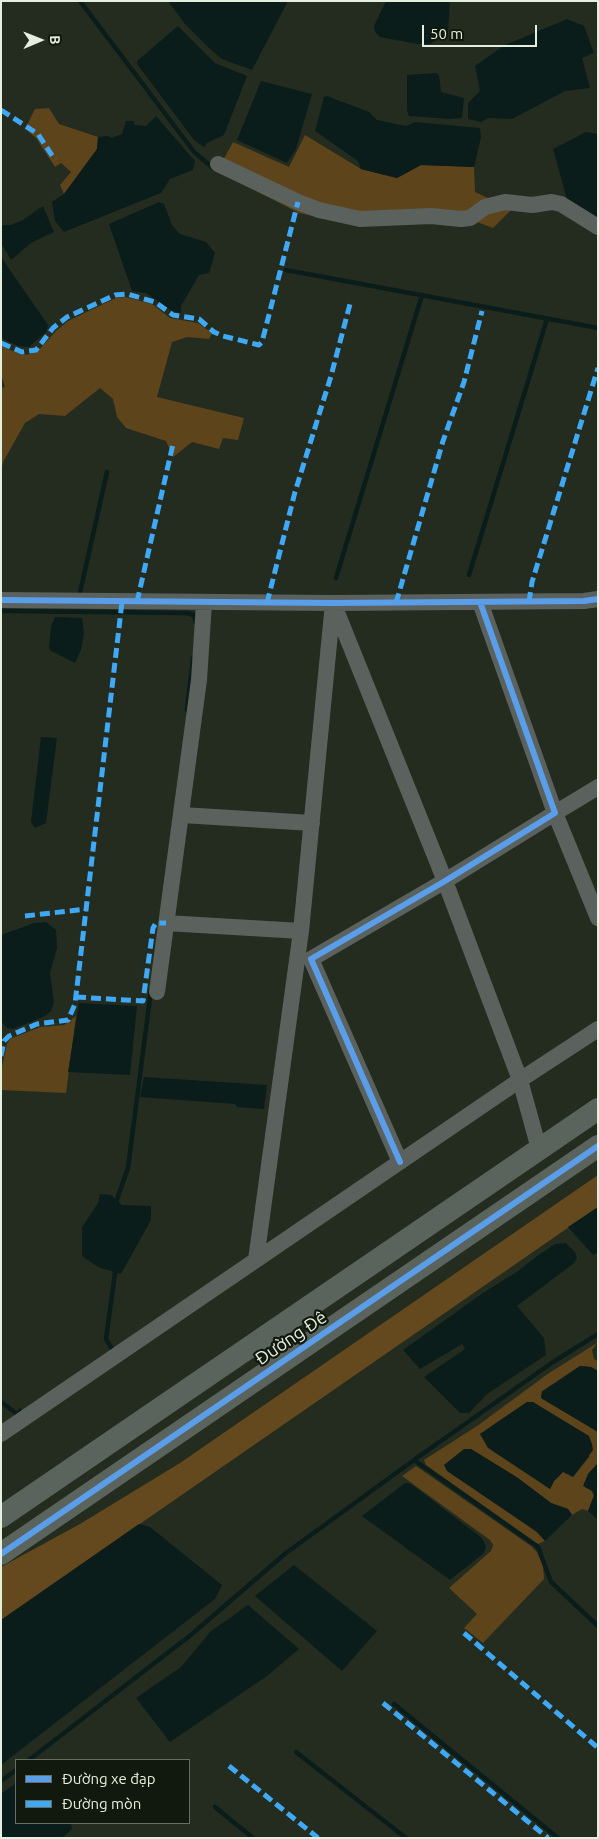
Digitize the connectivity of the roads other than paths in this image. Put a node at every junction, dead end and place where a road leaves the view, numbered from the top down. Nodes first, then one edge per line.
1 (218, 164) dead end
2 (598, 227) edge
3 (598, 599) edge
4 (1, 600) edge
5 (480, 602) junction
6 (204, 603) junction
7 (333, 603) junction
8 (598, 787) edge
9 (555, 813) junction
10 (182, 815) junction
11 (312, 823) junction
12 (445, 881) junction
13 (598, 918) edge
14 (166, 923) junction
15 (301, 931) junction
16 (304, 957) junction
17 (157, 992) dead end
18 (598, 1029) edge
19 (520, 1080) junction
20 (598, 1109) edge
21 (598, 1127) edge
22 (598, 1146) edge
23 (540, 1149) junction
24 (400, 1162) junction
25 (256, 1260) junction
26 (1, 1434) edge
27 (1, 1517) edge
28 (1, 1554) edge

1 - 2 street
3 - 5 street
4 - 6 street
5 - 7 street
5 - 9 street
6 - 7 street
6 - 10 street
7 - 11 street
7 - 12 street
8 - 9 street
9 - 12 street
9 - 13 street
10 - 11 street
10 - 14 street
11 - 15 street
12 - 16 street
12 - 19 street
14 - 15 street
14 - 17 street
15 - 16 street
16 - 24 street
16 - 25 street
18 - 19 street
19 - 23 street
19 - 24 street
20 - 23 street, Đường Đê
21 - 23 street
22 - 28 street, Đường Đê
23 - 27 street, Đường Đê
24 - 25 street
25 - 26 street

